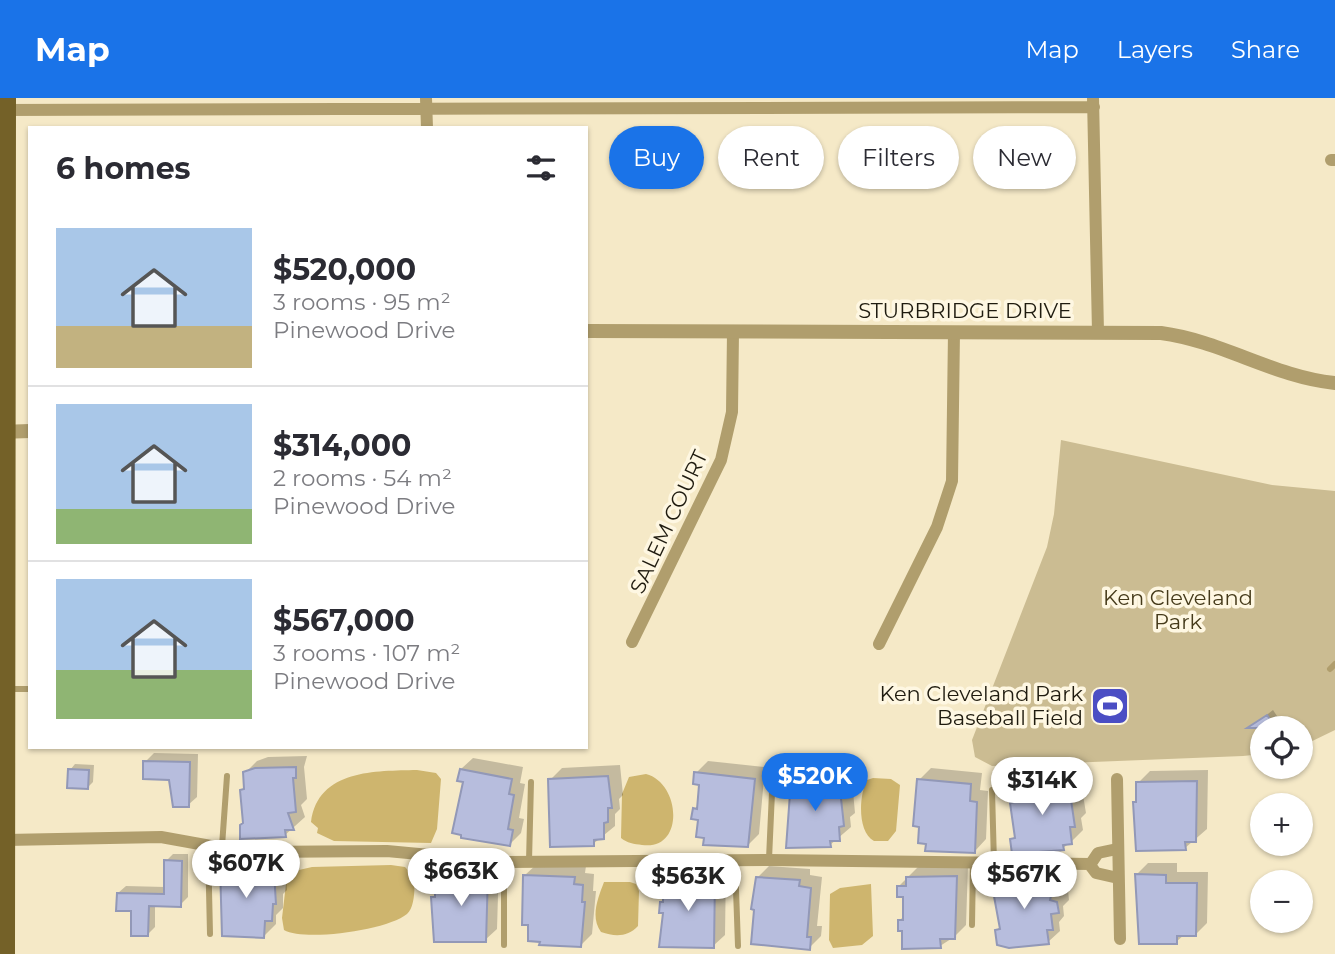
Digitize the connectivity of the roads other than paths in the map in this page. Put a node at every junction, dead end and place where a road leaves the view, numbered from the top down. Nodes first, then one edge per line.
1 (1093, 102) edge
2 (211, 103) edge
3 (426, 103) edge
4 (871, 103) edge
5 (5, 106) edge
6 (426, 126) edge
7 (588, 331) edge
8 (733, 332) junction
9 (954, 332) junction
10 (1098, 332) junction
11 (1335, 383) edge
12 (4, 431) edge
13 (28, 431) edge
14 (2, 611) edge
15 (632, 642) dead end
16 (879, 645) dead end
17 (28, 689) edge
18 (7, 690) junction
19 (773, 770) dead end
20 (3, 774) edge
21 (227, 776) dead end
22 (1117, 779) dead end
23 (531, 782) dead end
24 (992, 790) dead end
25 (6, 840) junction
26 (208, 844) junction
27 (222, 846) junction
28 (1118, 849) junction
29 (769, 860) junction
30 (735, 861) junction
31 (504, 862) junction
32 (529, 862) junction
33 (973, 863) junction
34 (994, 863) junction
35 (1090, 864) junction
36 (2, 867) edge
37 (1118, 878) junction
38 (972, 925) dead end
39 (210, 934) dead end
40 (1120, 939) dead end
41 (504, 945) dead end
42 (738, 946) dead end
43 (6, 954) edge

1 - 4 street
1 - 10 street
2 - 3 street
2 - 5 street
3 - 4 street
3 - 6 street
5 - 12 main road
7 - 8 street, STURBRIDGE DRIVE
8 - 9 street, STURBRIDGE DRIVE
8 - 15 street, SALEM COURT
9 - 10 street, STURBRIDGE DRIVE
9 - 16 street
10 - 11 street, STURBRIDGE DRIVE
12 - 13 street
12 - 14 main road
14 - 18 main road
17 - 18 lane
18 - 20 main road
19 - 29 lane
20 - 25 main road
21 - 27 lane
22 - 28 street
23 - 32 lane
24 - 34 lane
25 - 26 street
25 - 36 main road
26 - 27 street
26 - 39 lane
27 - 31 street
28 - 35 street
28 - 37 street
29 - 30 street
29 - 33 street
30 - 32 street
30 - 42 lane
31 - 32 street
31 - 41 lane
33 - 34 street
33 - 38 lane
34 - 35 street
35 - 37 street
36 - 43 main road
37 - 40 street

